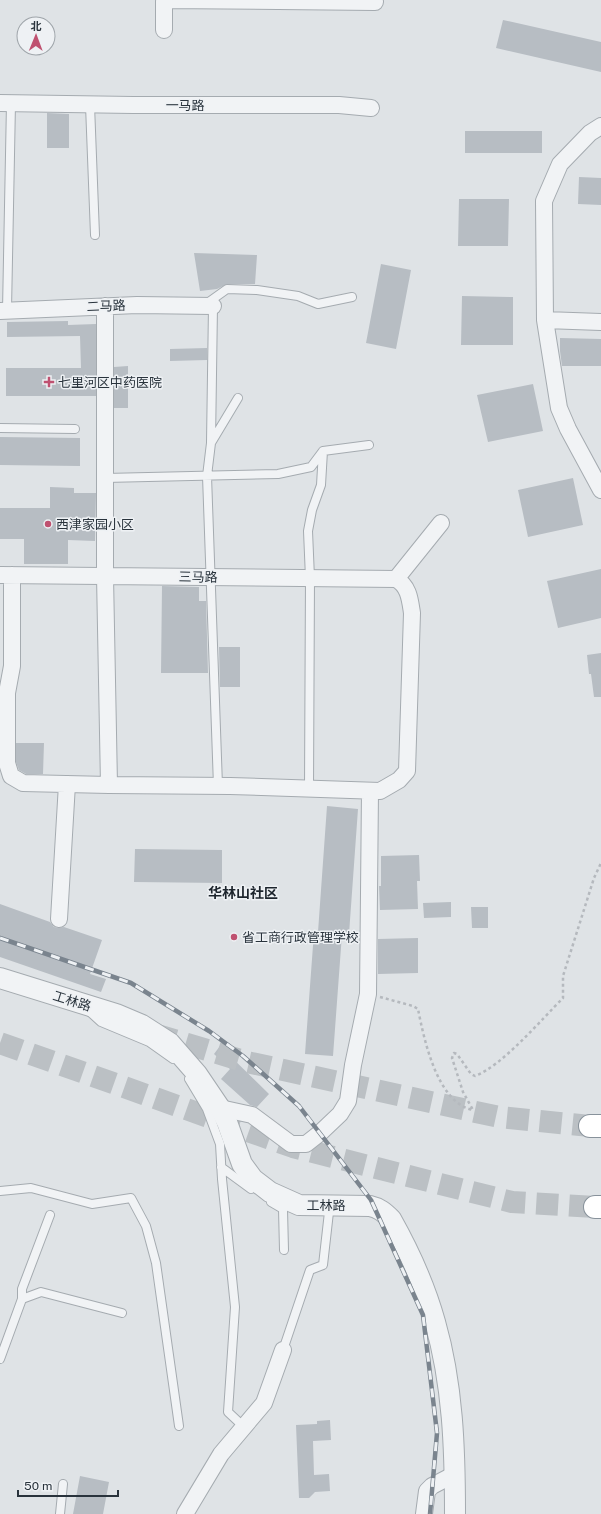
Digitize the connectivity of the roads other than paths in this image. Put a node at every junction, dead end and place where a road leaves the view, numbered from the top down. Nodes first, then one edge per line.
1 (164, 0) edge
2 (272, 1) edge
3 (376, 2) dead end
4 (164, 30) dead end
5 (6, 103) edge
6 (90, 105) junction
7 (371, 108) dead end
8 (601, 126) edge
9 (95, 235) dead end
10 (352, 297) dead end
11 (105, 306) junction
12 (209, 306) junction
13 (4, 310) edge
14 (545, 320) junction
15 (601, 322) edge
16 (238, 398) dead end
17 (0, 428) edge
18 (75, 429) dead end
19 (212, 443) junction
20 (369, 445) dead end
21 (323, 451) junction
22 (207, 476) junction
23 (105, 478) junction
24 (601, 490) edge
25 (441, 523) dead end
26 (6, 575) edge
27 (105, 576) junction
28 (210, 577) junction
29 (310, 578) junction
30 (396, 579) junction
31 (67, 784) junction
32 (109, 785) junction
33 (218, 786) junction
34 (309, 789) junction
35 (370, 791) junction
36 (59, 919) dead end
37 (0, 978) edge
38 (78, 1003) junction
39 (220, 1108) junction
40 (221, 1167) junction
41 (0, 1191) edge
42 (283, 1209) junction
43 (50, 1215) dead end
44 (284, 1250) dead end
45 (22, 1299) junction
46 (122, 1314) dead end
47 (283, 1350) joint
48 (0, 1359) edge
49 (179, 1426) dead end
50 (244, 1427) junction
51 (456, 1474) junction
52 (63, 1484) dead end
53 (60, 1514) edge
54 (184, 1514) edge
55 (424, 1514) edge
56 (456, 1514) edge

1 - 2 street
1 - 4 street
2 - 3 street
5 - 6 street, 一马路
5 - 13 lane
6 - 7 street, 一马路
6 - 9 lane
8 - 14 street
10 - 12 lane
11 - 12 street, 二马路
11 - 13 street, 二马路
11 - 23 street
12 - 19 lane
14 - 15 street
14 - 24 street
16 - 19 lane
17 - 18 lane
19 - 22 lane
20 - 21 lane
21 - 22 lane
21 - 29 lane
22 - 23 lane
22 - 28 lane
23 - 27 street
25 - 30 street
26 - 27 street, 三马路
26 - 31 street
27 - 28 street, 三马路
27 - 32 street
28 - 29 street, 三马路
28 - 33 lane
29 - 30 street, 三马路
29 - 34 lane
30 - 35 street
31 - 32 street
31 - 36 street
32 - 33 street
33 - 34 street
34 - 35 street
35 - 39 street
37 - 38 street, 工林路
38 - 39 street, 工林路
38 - 40 lane
39 - 51 street, 工林路
40 - 42 lane
40 - 50 lane
41 - 49 lane
42 - 44 lane
42 - 47 lane
43 - 45 lane
45 - 46 lane
45 - 48 lane
47 - 50 street
50 - 54 street
51 - 55 street
51 - 56 street, 工林路
52 - 53 lane

